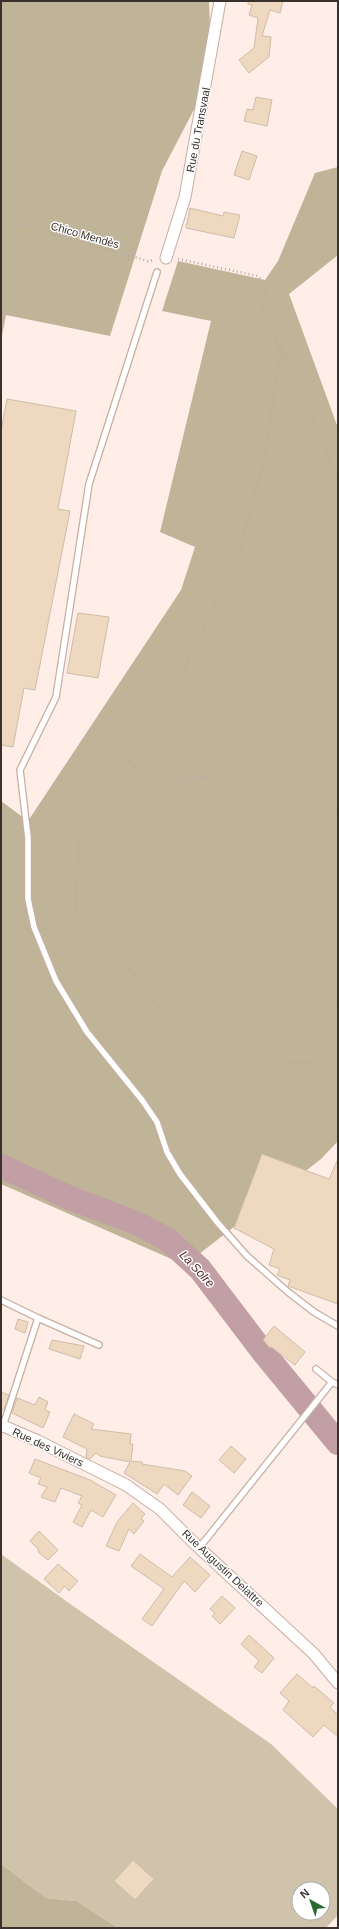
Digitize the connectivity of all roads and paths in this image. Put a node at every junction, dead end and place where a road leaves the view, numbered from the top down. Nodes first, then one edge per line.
1 (220, 1) edge
2 (1, 219) edge
3 (169, 258) junction
4 (157, 272) dead end
5 (281, 349) junction
6 (338, 480) edge
7 (128, 762) junction
8 (180, 782) junction
9 (338, 808) edge
10 (338, 1004) edge
11 (338, 1059) edge
12 (1, 1300) edge
13 (38, 1318) junction
14 (338, 1326) edge
15 (99, 1345) dead end
16 (316, 1369) dead end
17 (332, 1382) junction
18 (338, 1385) edge
19 (2, 1426) edge
20 (95, 1470) joint
21 (199, 1548) junction
22 (338, 1683) edge

1 - 3 street, Rue du Transvaal
2 - 3 path, Chico Mendès
3 - 5 path, Chico Mendès
4 - 14 lane
5 - 6 path, Chico Mendès
5 - 7 path
7 - 8 path
7 - 11 path
8 - 9 path
8 - 10 path
12 - 13 lane
13 - 15 lane
13 - 19 lane
16 - 17 lane
17 - 18 lane
17 - 21 lane
19 - 20 street, Rue des Viviers
20 - 21 street, Rue Augustin Delattre
21 - 22 street, Rue Augustin Delattre

